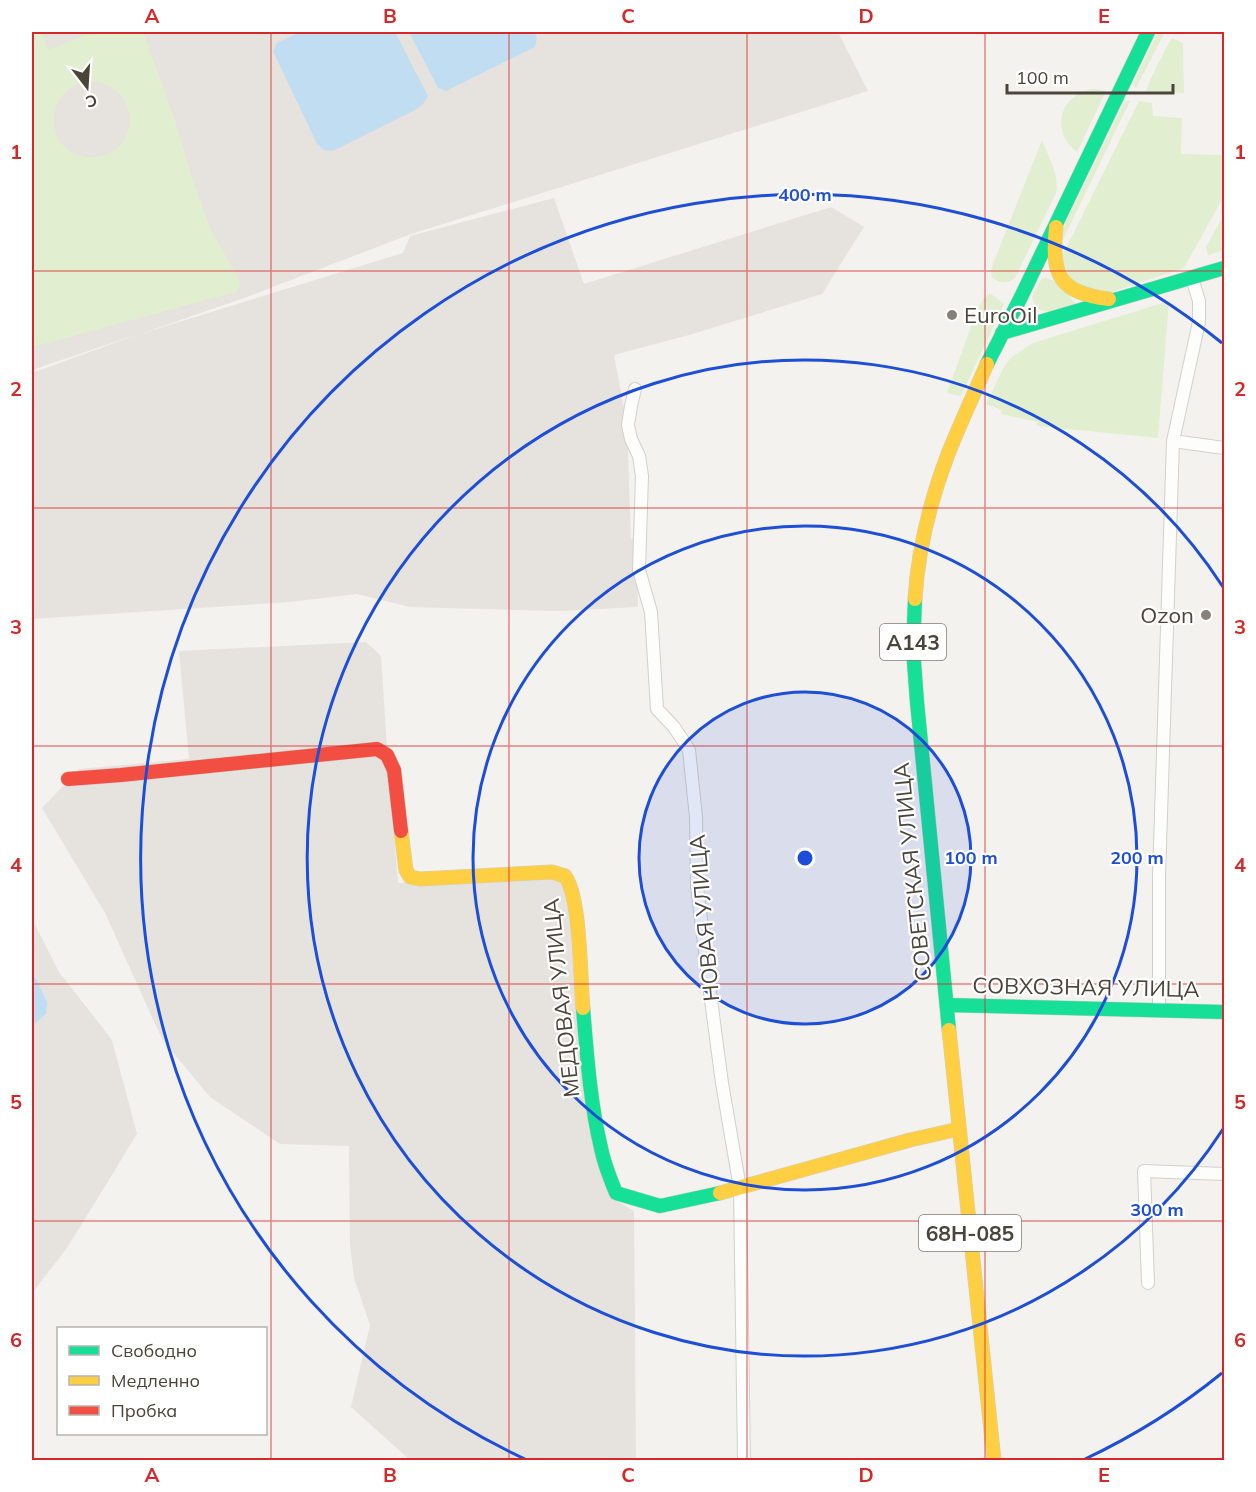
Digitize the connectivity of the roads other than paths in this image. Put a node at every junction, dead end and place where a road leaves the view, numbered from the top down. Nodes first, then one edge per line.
1 (1148, 32) edge
2 (1056, 222) junction
3 (1224, 268) edge
4 (1192, 278) junction
5 (1114, 300) junction
6 (1002, 333) junction
7 (635, 389) dead end
8 (1173, 441) junction
9 (1224, 448) edge
10 (68, 779) dead end
11 (947, 1005) junction
12 (1159, 1010) junction
13 (1224, 1012) edge
14 (959, 1129) junction
15 (1224, 1174) edge
16 (741, 1188) junction
17 (1148, 1283) dead end
18 (744, 1461) edge
19 (994, 1461) edge

1 - 2 street, А143
2 - 5 street
2 - 6 street, СОВЕТСКАЯ УЛИЦА / А143
3 - 4 street
4 - 5 street
4 - 8 street
5 - 6 street
6 - 11 street, СОВЕТСКАЯ УЛИЦА / А143
7 - 16 street, НОВАЯ УЛИЦА
8 - 9 street
8 - 12 street
10 - 16 street, МЕДОВАЯ УЛИЦА
11 - 12 street, СОВХОЗНАЯ УЛИЦА
11 - 14 street, СОВЕТСКАЯ УЛИЦА / 68Н-085
12 - 13 street, СОВХОЗНАЯ УЛИЦА
14 - 16 street
14 - 19 street, СОВЕТСКАЯ УЛИЦА / 68Н-085
15 - 17 street
16 - 18 street, НОВАЯ УЛИЦА

